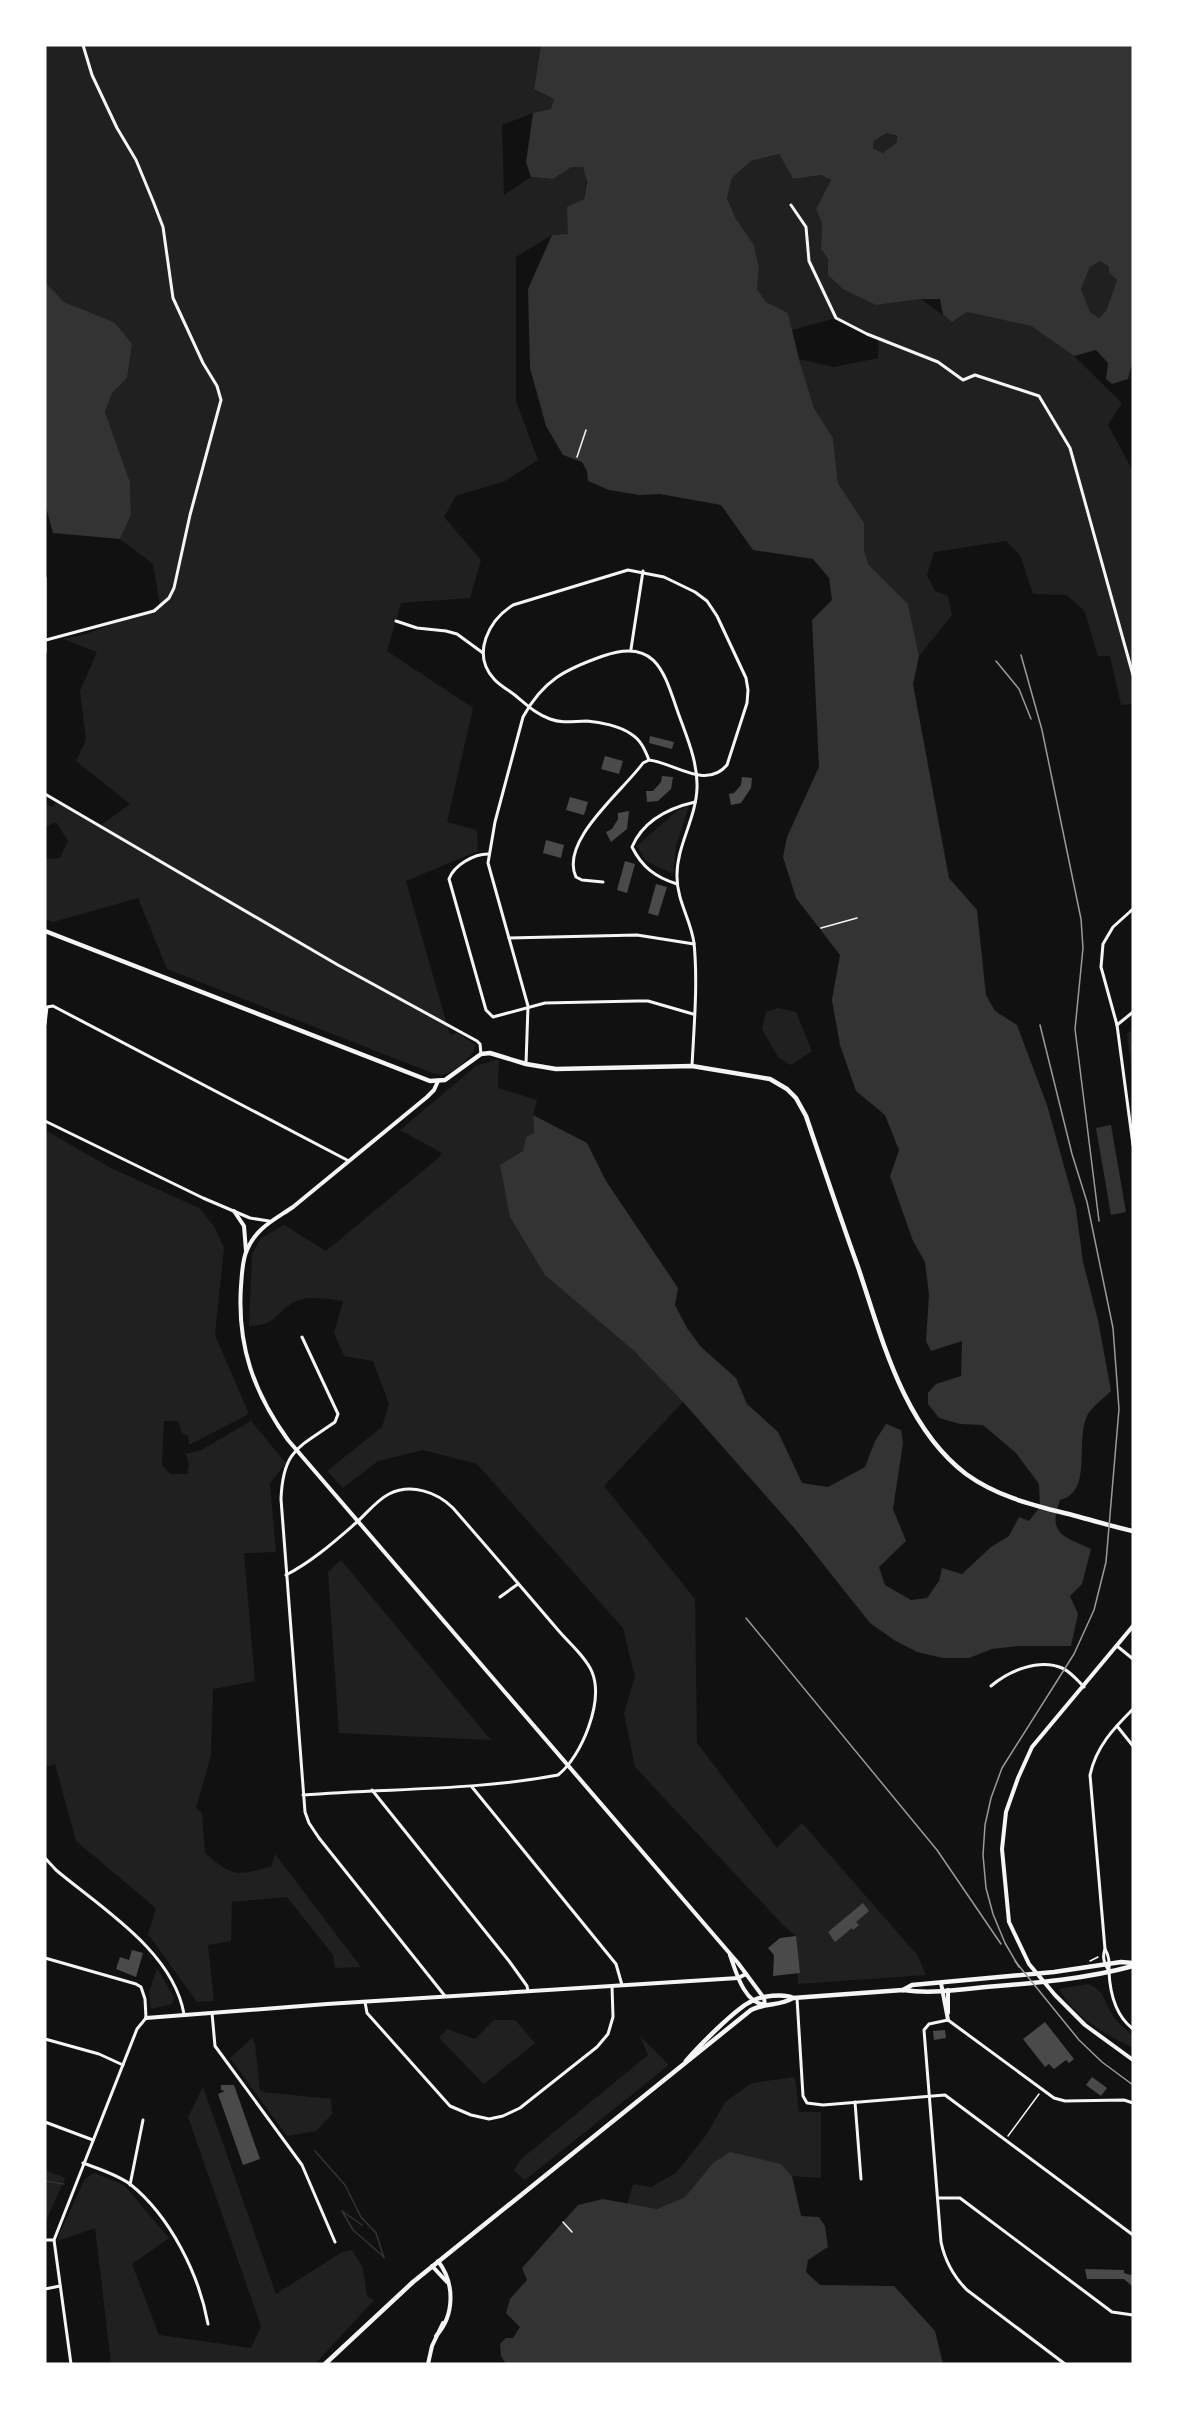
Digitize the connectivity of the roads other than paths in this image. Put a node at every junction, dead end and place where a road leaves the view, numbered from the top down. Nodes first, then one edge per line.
1 (84, 45) edge
2 (791, 205) dead end
3 (643, 571) junction
4 (45, 578) edge
5 (396, 621) dead end
6 (46, 640) edge
7 (631, 650) junction
8 (45, 652) edge
9 (483, 653) junction
10 (1133, 675) edge
11 (529, 707) junction
12 (649, 760) junction
13 (697, 776) junction
14 (45, 794) edge
15 (695, 802) junction
16 (488, 854) junction
17 (603, 882) dead end
18 (677, 884) junction
19 (1133, 909) edge
20 (45, 931) edge
21 (509, 938) junction
22 (694, 944) junction
23 (528, 1006) junction
24 (1133, 1012) edge
25 (693, 1014) junction
26 (45, 1024) edge
27 (1118, 1025) junction
28 (481, 1054) junction
29 (526, 1064) junction
30 (692, 1066) junction
31 (438, 1082) junction
32 (45, 1121) edge
33 (1133, 1145) edge
34 (347, 1160) junction
35 (234, 1211) junction
36 (270, 1221) junction
37 (246, 1251) junction
38 (302, 1337) dead end
39 (296, 1449) junction
40 (358, 1521) junction
41 (1133, 1531) edge
42 (286, 1575) junction
43 (519, 1583) junction
44 (501, 1597) dead end
45 (1133, 1626) edge
46 (1116, 1645) junction
47 (1133, 1659) edge
48 (991, 1686) dead end
49 (1084, 1687) junction
50 (1133, 1708) edge
51 (1117, 1725) junction
52 (1133, 1746) edge
53 (568, 1767) junction
54 (472, 1787) junction
55 (372, 1790) junction
56 (303, 1795) junction
57 (45, 1858) edge
58 (730, 1955) junction
59 (45, 1958) edge
60 (1107, 1964) junction
61 (1133, 1965) edge
62 (1109, 1971) junction
63 (746, 1974) junction
64 (738, 1978) junction
65 (942, 1983) junction
66 (621, 1985) junction
67 (612, 1986) junction
68 (903, 1990) junction
69 (945, 1990) junction
70 (528, 1991) junction
71 (445, 1996) junction
72 (764, 1998) junction
73 (795, 1998) junction
74 (752, 2000) junction
75 (365, 2002) junction
76 (765, 2005) junction
77 (212, 2013) junction
78 (184, 2014) junction
79 (146, 2018) junction
80 (948, 2020) junction
81 (1133, 2029) edge
82 (45, 2039) edge
83 (1133, 2060) edge
84 (123, 2065) junction
85 (679, 2068) junction
86 (928, 2095) junction
87 (855, 2102) junction
88 (1133, 2103) edge
89 (143, 2120) dead end
90 (45, 2122) edge
91 (93, 2140) junction
92 (83, 2163) junction
93 (861, 2179) dead end
94 (130, 2185) junction
95 (938, 2198) junction
96 (1133, 2235) edge
97 (45, 2240) edge
98 (54, 2240) junction
99 (335, 2242) dead end
100 (438, 2261) junction
101 (432, 2266) junction
102 (448, 2282) junction
103 (60, 2286) junction
104 (45, 2289) edge
105 (1133, 2315) edge
106 (208, 2324) dead end
107 (71, 2364) edge
108 (326, 2364) edge
109 (428, 2364) edge
110 (1065, 2364) edge

1 - 6 street
2 - 10 street
3 - 7 street
3 - 9 street
3 - 13 street
4 - 6 street
5 - 9 street
6 - 8 street
7 - 11 street
7 - 13 street
9 - 11 street
11 - 12 street
11 - 16 street
12 - 13 street
12 - 17 street
13 - 15 street
14 - 28 street
15 - 18 street
15 - 18 street
16 - 21 street
16 - 23 street
18 - 22 street
19 - 27 street
20 - 31 main road
21 - 22 street
21 - 23 street
22 - 25 street
23 - 25 street
23 - 29 street
24 - 27 street
25 - 30 street
26 - 34 street
27 - 33 street
28 - 29 main road
28 - 31 main road
29 - 30 main road
30 - 41 main road
31 - 34 street
32 - 35 street
34 - 36 street
35 - 36 street
35 - 37 street
36 - 37 street
37 - 39 street
38 - 39 street
39 - 40 street
39 - 42 street
40 - 42 street
40 - 43 street
40 - 53 street
42 - 56 street
43 - 44 street
43 - 53 street
45 - 46 street
46 - 47 street
46 - 49 street
48 - 49 street
49 - 83 street
50 - 51 street
51 - 52 street
51 - 60 street
53 - 54 street
53 - 58 street
54 - 55 street
54 - 66 street
55 - 56 street
55 - 70 street
56 - 71 street
57 - 78 street
58 - 63 street
58 - 64 street
59 - 79 street
60 - 61 main road
60 - 62 street
60 - 65 main road
61 - 62 main road
62 - 69 main road
62 - 81 street
63 - 64 street
63 - 72 street
64 - 66 street
64 - 74 street
65 - 68 main road
65 - 69 street
66 - 67 street
67 - 70 street
67 - 75 street
68 - 69 main road
68 - 73 main road
69 - 80 street
70 - 71 street
71 - 75 street
72 - 73 main road
72 - 74 main road
72 - 76 street
73 - 76 main road
73 - 87 street
74 - 76 street
74 - 85 main road
75 - 77 street
76 - 85 main road
77 - 78 street
77 - 99 street
78 - 79 street
79 - 84 street
80 - 86 street
80 - 88 street
82 - 84 street
84 - 91 street
85 - 100 main road
86 - 87 street
86 - 95 street
86 - 96 street
87 - 93 street
89 - 94 street
90 - 91 street
91 - 92 street
92 - 94 street
92 - 98 street
94 - 106 street
95 - 105 street
95 - 110 street
97 - 98 street
98 - 103 street
100 - 101 main road
100 - 102 street
101 - 102 street
101 - 108 main road
102 - 109 street
103 - 104 street
103 - 107 street

